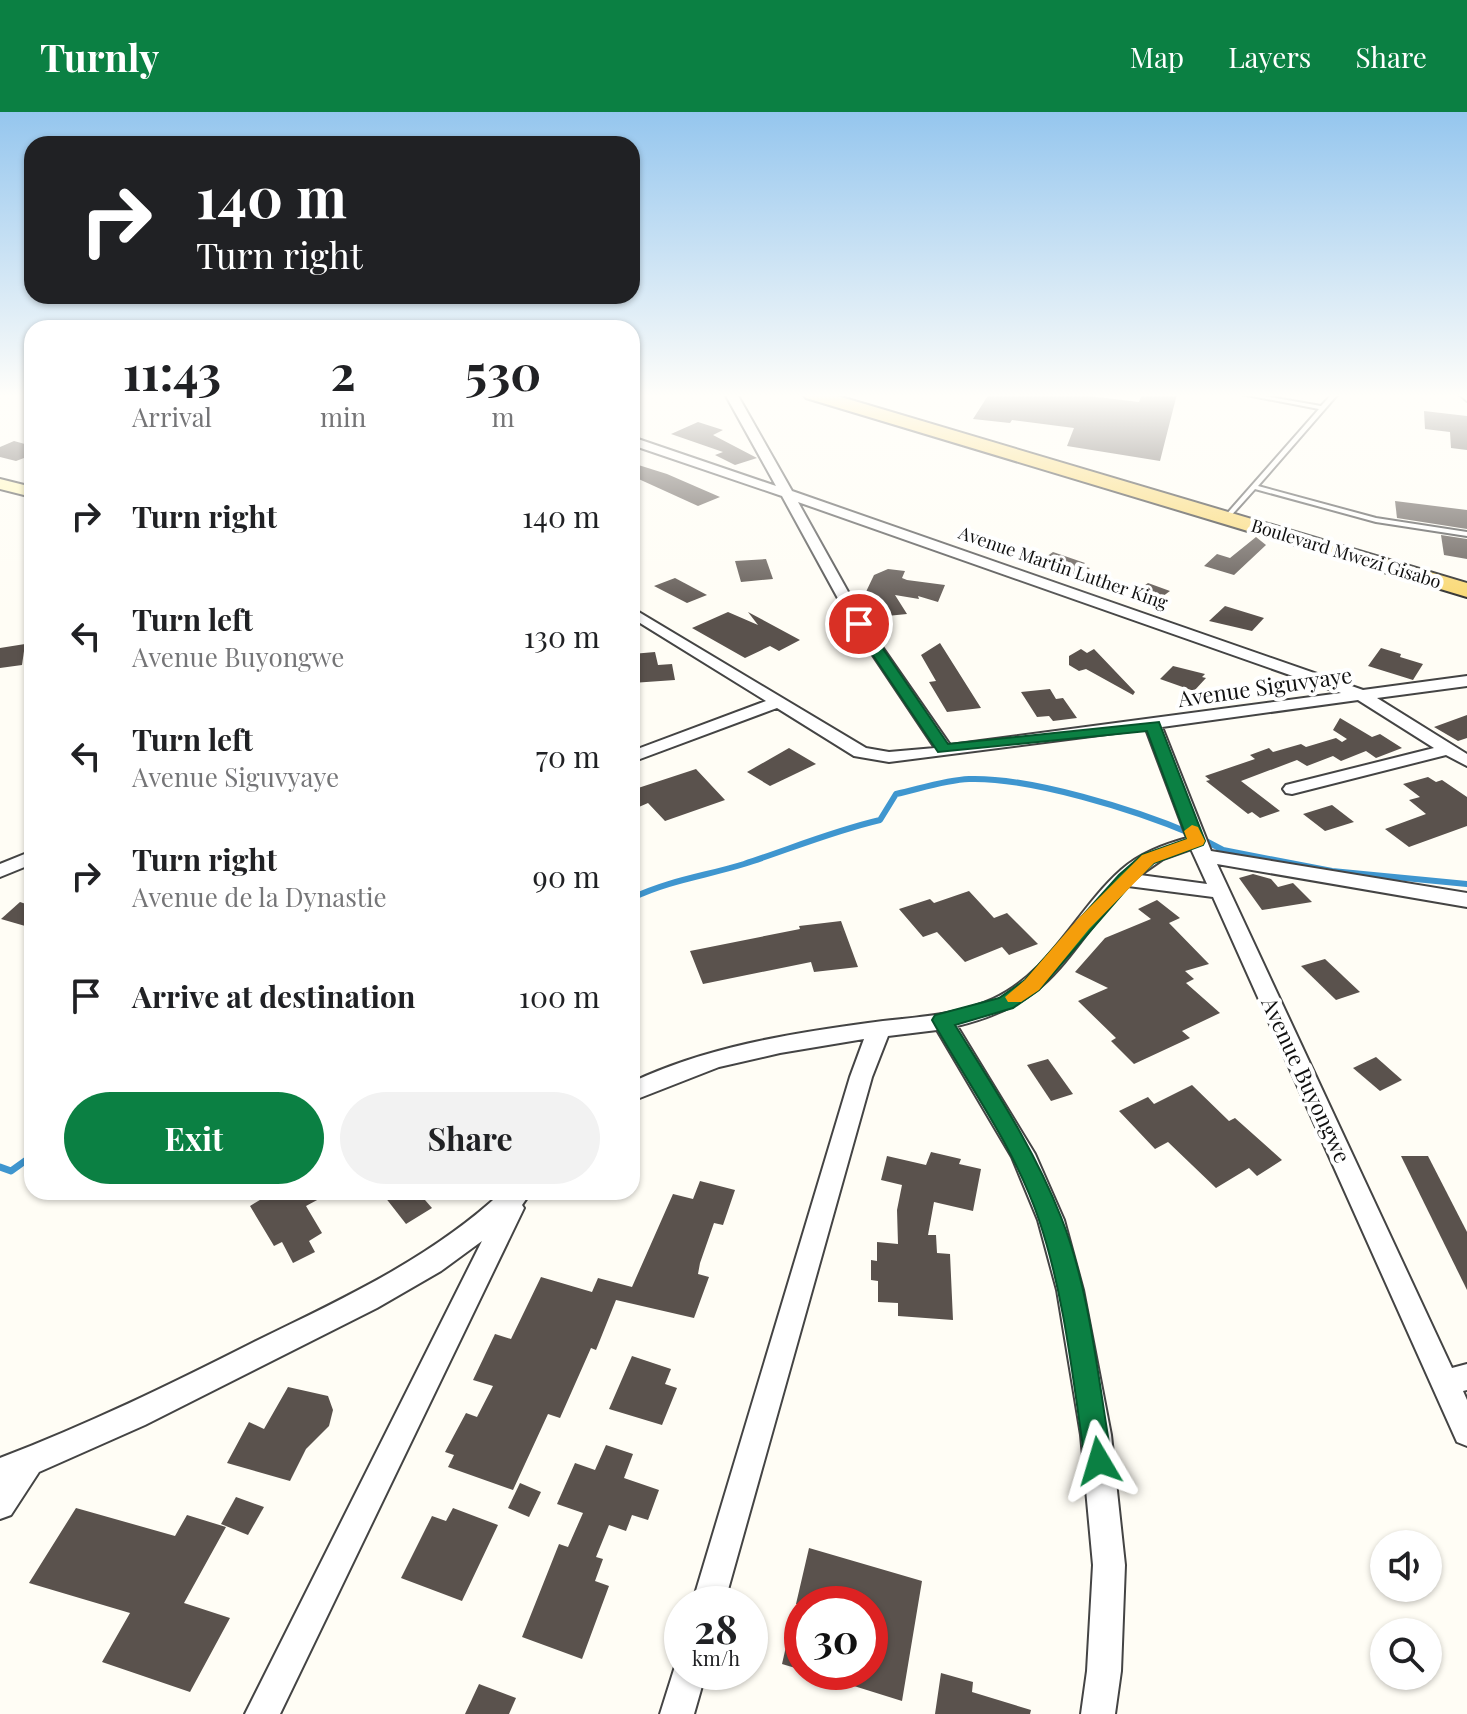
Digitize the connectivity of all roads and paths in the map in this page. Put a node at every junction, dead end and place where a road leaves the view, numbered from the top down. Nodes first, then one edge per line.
1 (716, 469) edge
2 (771, 469) edge
3 (1083, 469) edge
4 (1270, 469) edge
5 (0, 484) edge
6 (1254, 487) junction
7 (24, 490) edge
8 (783, 491) junction
9 (1231, 512) junction
10 (1467, 534) edge
11 (1467, 575) edge
12 (1467, 590) edge
13 (640, 617) edge
14 (1467, 681) edge
15 (1361, 695) junction
16 (778, 702) junction
17 (1153, 725) junction
18 (640, 747) edge
19 (653, 749) junction
20 (944, 749) junction
21 (640, 754) edge
22 (1459, 755) edge
23 (1292, 789) dead end
24 (1199, 845) junction
25 (24, 860) edge
26 (0, 871) edge
27 (1125, 879) junction
28 (1221, 892) junction
29 (1467, 900) edge
30 (942, 1020) junction
31 (879, 1030) junction
32 (640, 1088) edge
33 (511, 1200) edge
34 (516, 1200) edge
35 (1456, 1380) edge
36 (1467, 1432) edge
37 (28, 1463) junction
38 (0, 1473) edge
39 (0, 1504) edge
40 (713, 1586) edge
41 (684, 1690) edge
42 (262, 1714) edge
43 (677, 1714) edge
44 (1098, 1714) edge

1 - 8 street, Avenue Martin Luther King
2 - 8 street
3 - 9 main road, Boulevard Mwezi Gisabo
4 - 6 lane
5 - 7 street
6 - 9 lane
6 - 10 lane
8 - 15 street, Avenue Martin Luther King
8 - 20 street
9 - 11 main road, Boulevard Mwezi Gisabo
9 - 12 main road, Boulevard Mwezi Gisabo
13 - 16 street, Avenue Siguvyaye
14 - 15 street, Avenue Siguvyaye
15 - 17 street, Avenue Siguvyaye
15 - 22 street, Avenue Martin Luther King
16 - 19 street
16 - 20 street, Avenue Siguvyaye
17 - 20 street, Avenue Siguvyaye
17 - 24 street, Avenue Buyongwe
18 - 19 street
19 - 21 street
22 - 23 street
24 - 27 street
24 - 28 street, Avenue Buyongwe
24 - 29 street
25 - 26 street
27 - 28 street
27 - 30 street
28 - 35 street, Avenue Buyongwe
30 - 31 street
30 - 44 street
31 - 32 street
31 - 40 street
33 - 37 street
34 - 42 street
35 - 36 street, Avenue Buyongwe
37 - 38 street
37 - 39 street
41 - 43 street

